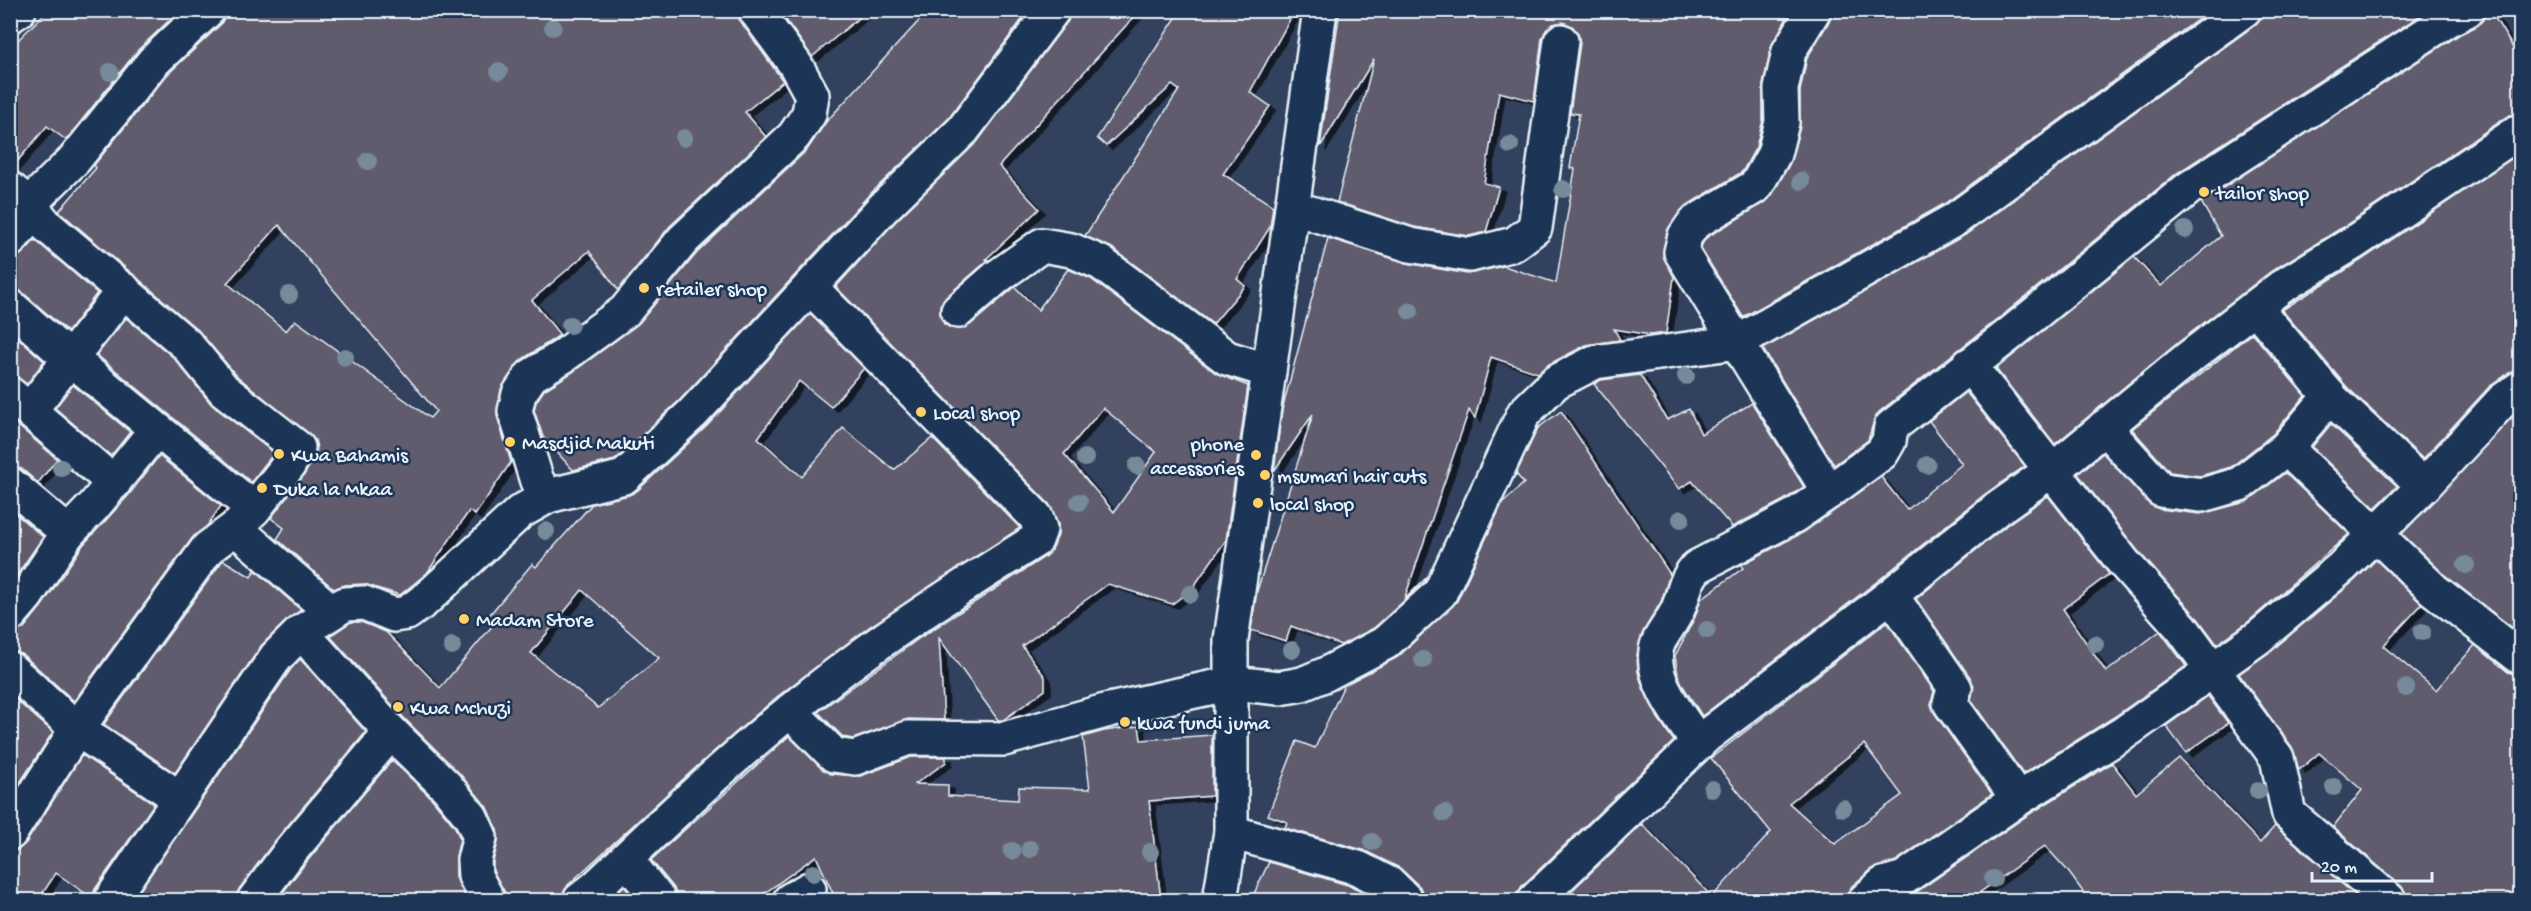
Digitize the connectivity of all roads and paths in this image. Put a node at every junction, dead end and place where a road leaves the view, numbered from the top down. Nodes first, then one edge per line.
1 (19, 10) edge
2 (208, 10) edge
3 (755, 10) edge
4 (1053, 10) edge
5 (1320, 10) edge
6 (1814, 10) edge
7 (2244, 10) edge
8 (2467, 10) edge
9 (10, 16) edge
10 (1561, 41) dead end
11 (2520, 131) edge
12 (20, 196) edge
13 (1292, 207) junction
14 (10, 240) edge
15 (810, 287) junction
16 (124, 290) junction
17 (10, 306) edge
18 (2255, 307) junction
19 (958, 311) dead end
20 (1738, 342) junction
21 (70, 358) junction
22 (1969, 366) junction
23 (1269, 371) junction
24 (2520, 388) edge
25 (2330, 396) junction
26 (20, 402) edge
27 (2104, 428) junction
28 (156, 430) junction
29 (2286, 448) junction
30 (2050, 471) junction
31 (114, 483) junction
32 (10, 484) edge
33 (2424, 486) junction
34 (1830, 492) junction
35 (548, 496) junction
36 (244, 518) junction
37 (68, 534) junction
38 (2376, 534) junction
39 (21, 581) edge
40 (1892, 595) junction
41 (332, 612) junction
42 (10, 615) edge
43 (301, 632) junction
44 (2520, 657) edge
45 (10, 669) edge
46 (2214, 669) junction
47 (1232, 683) junction
48 (790, 711) junction
49 (77, 729) junction
50 (391, 732) junction
51 (1698, 742) junction
52 (178, 798) junction
53 (2018, 799) junction
54 (1230, 832) junction
55 (10, 833) edge
56 (626, 859) junction
57 (111, 900) edge
58 (254, 900) edge
59 (488, 900) edge
60 (580, 900) edge
61 (659, 900) edge
62 (1220, 900) edge
63 (1406, 900) edge
64 (1535, 900) edge
65 (1864, 900) edge
66 (2389, 900) edge

1 - 9 street
2 - 12 street
3 - 35 street
4 - 15 street
5 - 13 street
6 - 20 street
7 - 20 street
8 - 22 street
10 - 13 street
11 - 18 street
12 - 14 street
12 - 16 street
13 - 23 street
15 - 35 street
15 - 48 street
16 - 21 street
16 - 36 street
17 - 21 street
18 - 25 street
18 - 27 street
19 - 23 street
20 - 34 street
20 - 47 street
21 - 26 street
21 - 28 street
22 - 30 street
22 - 34 street
23 - 47 street
24 - 33 street
25 - 29 street
25 - 33 street
26 - 31 street
27 - 29 street
27 - 30 street
28 - 31 street
28 - 36 street
29 - 38 street
30 - 40 street
30 - 46 street
31 - 37 street
32 - 37 street
33 - 38 street
34 - 51 street
35 - 41 street
36 - 41 street
36 - 49 street
37 - 39 street
38 - 44 street
38 - 46 street
39 - 42 street
40 - 51 street
40 - 53 street
41 - 43 street
43 - 50 street
43 - 52 street
45 - 49 street
46 - 53 street
46 - 66 street
47 - 48 street
47 - 54 street
48 - 56 street
49 - 52 street
49 - 55 street
50 - 58 street
50 - 59 street
51 - 64 street
52 - 57 street
53 - 65 street
54 - 62 street
54 - 63 street
56 - 60 street
56 - 61 street

